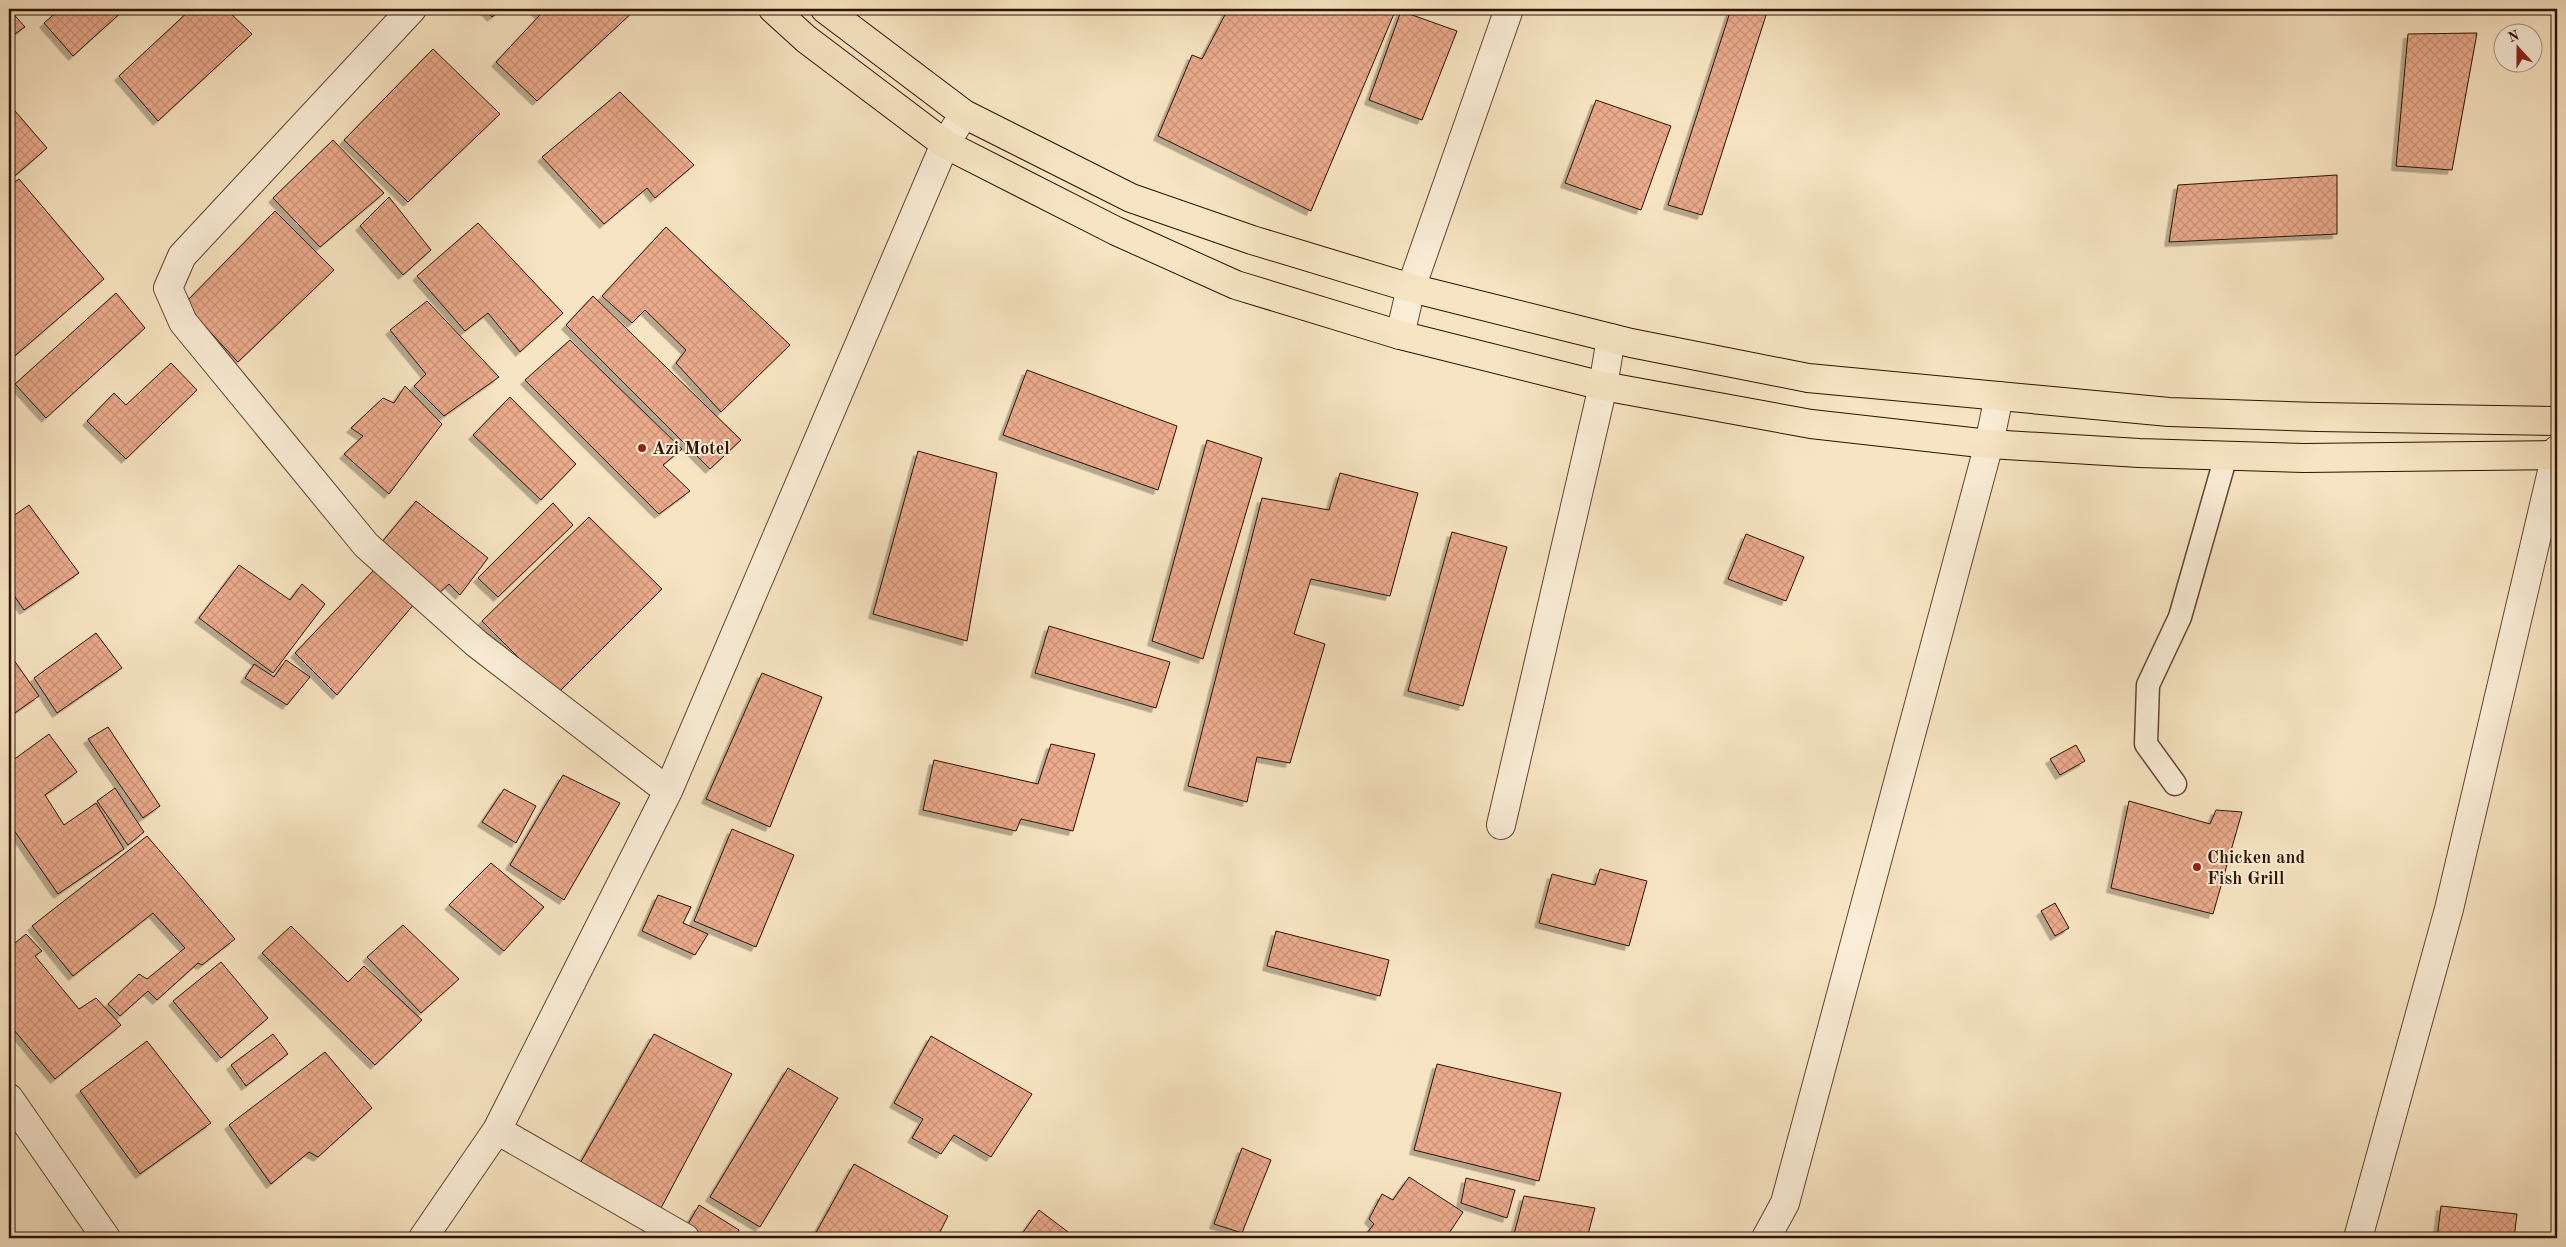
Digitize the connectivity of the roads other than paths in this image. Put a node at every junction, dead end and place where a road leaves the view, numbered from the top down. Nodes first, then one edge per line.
1 (412, 9) edge
2 (773, 9) edge
3 (825, 9) edge
4 (1508, 9) edge
5 (964, 114) junction
6 (945, 144) junction
7 (1411, 288) junction
8 (1400, 335) junction
9 (1611, 338) junction
10 (1603, 386) junction
11 (1999, 396) junction
12 (2557, 421) edge
13 (1989, 444) junction
14 (2557, 454) edge
15 (2226, 456) junction
16 (2175, 784) dead end
17 (668, 791) junction
18 (1501, 826) dead end
19 (9, 1098) edge
20 (498, 1130) junction
21 (106, 1238) edge
22 (423, 1238) edge
23 (685, 1238) edge
24 (1766, 1238) edge
25 (2358, 1238) edge

1 - 17 street
2 - 6 highway
3 - 5 highway
4 - 7 street
5 - 6 street
5 - 7 highway
6 - 8 highway
6 - 17 street
7 - 8 street
7 - 9 highway
8 - 10 highway
9 - 10 street
9 - 11 highway
10 - 13 highway
10 - 18 street
11 - 12 highway
11 - 13 street
13 - 15 highway
13 - 24 street
14 - 15 highway
14 - 25 street
15 - 16 lane
17 - 20 street
19 - 21 street
20 - 22 street
20 - 23 street

